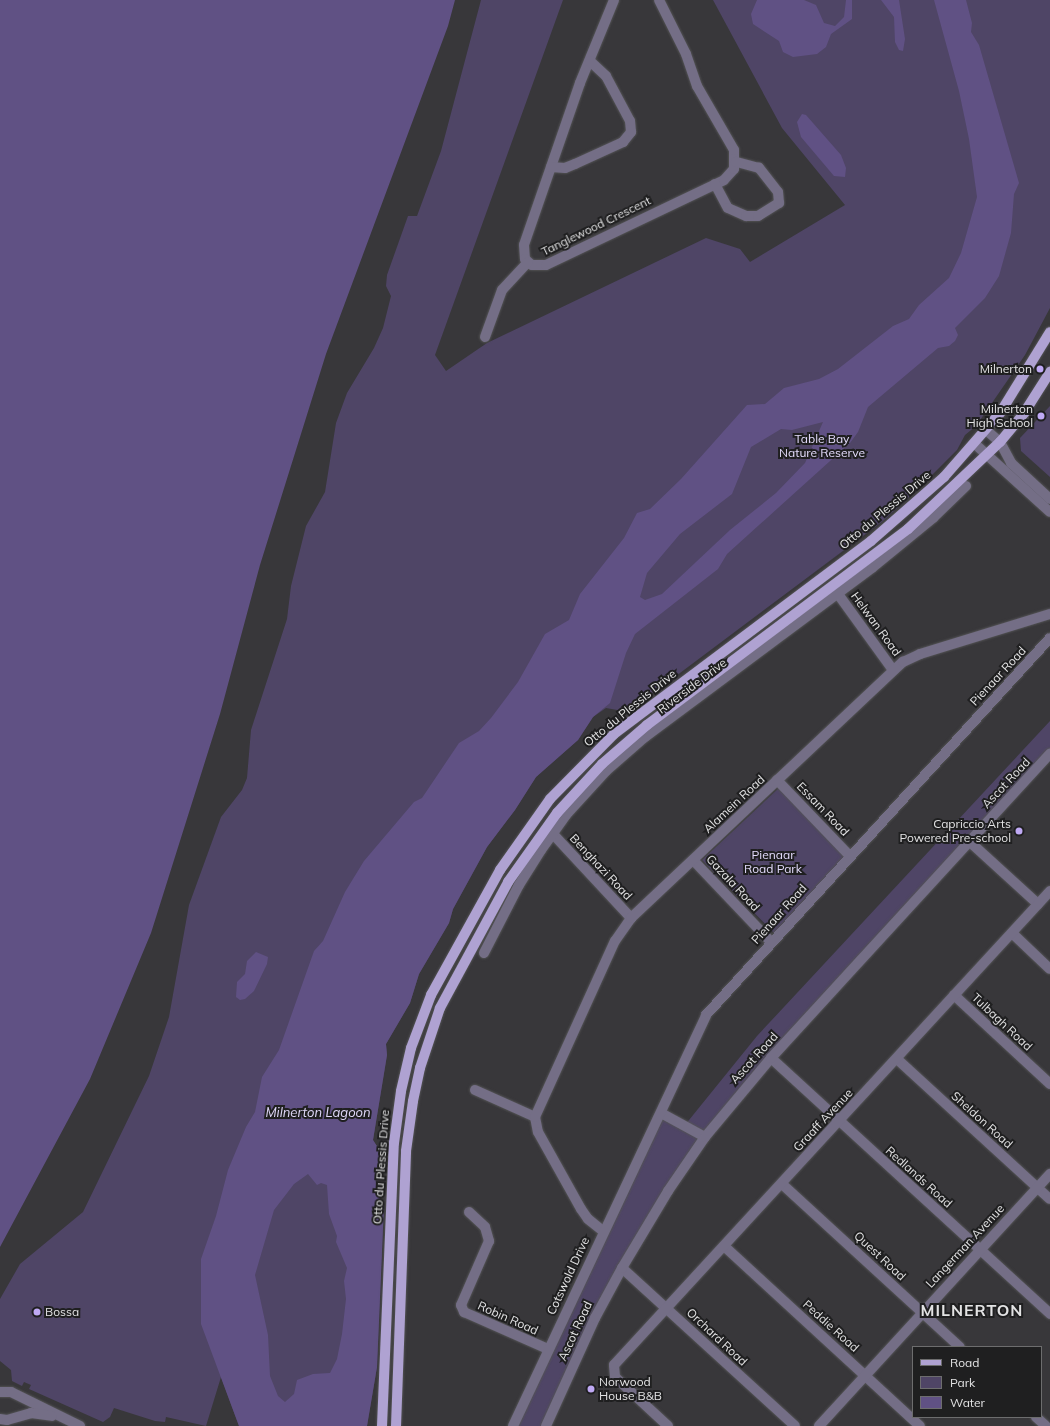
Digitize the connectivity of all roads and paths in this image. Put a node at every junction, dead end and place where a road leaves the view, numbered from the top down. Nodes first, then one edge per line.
1 (614, 0) edge
2 (659, 0) edge
3 (590, 61) junction
4 (736, 162) junction
5 (551, 167) junction
6 (716, 184) junction
7 (528, 262) junction
8 (1050, 332) edge
9 (485, 337) dead end
10 (1050, 372) edge
11 (986, 430) junction
12 (1000, 442) junction
13 (975, 444) junction
14 (987, 455) junction
15 (966, 486) dead end
16 (1035, 492) junction
17 (1050, 499) edge
18 (1050, 512) edge
19 (838, 594) junction
20 (1049, 616) edge
21 (1050, 638) edge
22 (893, 670) junction
23 (1050, 754) edge
24 (777, 780) junction
25 (553, 834) junction
26 (970, 842) junction
27 (850, 856) junction
28 (693, 860) junction
29 (1050, 891) edge
30 (1038, 904) junction
31 (631, 918) junction
32 (1012, 933) junction
33 (771, 942) junction
34 (484, 953) dead end
35 (1050, 968) edge
36 (954, 995) junction
37 (771, 1058) junction
38 (897, 1059) junction
39 (1050, 1084) edge
40 (475, 1090) dead end
41 (660, 1112) junction
42 (535, 1118) junction
43 (839, 1122) junction
44 (705, 1137) junction
45 (1050, 1174) edge
46 (782, 1184) junction
47 (1037, 1188) junction
48 (1050, 1199) edge
49 (469, 1212) dead end
50 (603, 1230) junction
51 (724, 1246) junction
52 (979, 1249) junction
53 (622, 1268) junction
54 (666, 1308) junction
55 (922, 1312) junction
56 (1050, 1314) edge
57 (959, 1346) edge
58 (548, 1349) junction
59 (866, 1376) junction
60 (0, 1392) edge
61 (16, 1395) junction
62 (16, 1416) junction
63 (1037, 1418) edge
64 (0, 1419) edge
65 (75, 1424) edge
66 (382, 1426) edge
67 (396, 1426) edge
68 (513, 1426) edge
69 (546, 1426) edge
70 (668, 1426) edge
71 (795, 1426) edge
72 (819, 1426) edge
73 (920, 1426) edge
74 (1046, 1426) edge

1 - 3 street, Tanglewood Crescent
2 - 4 street
3 - 5 street, Tanglewood Crescent
3 - 5 street
4 - 6 street, Tanglewood Crescent
4 - 6 street
5 - 7 street, Tanglewood Crescent
6 - 7 street, Tanglewood Crescent
7 - 9 street
8 - 11 main road, Otto du Plessis Drive
10 - 12 main road, Otto du Plessis Drive
11 - 12 street
11 - 13 main road, Otto du Plessis Drive
12 - 14 main road, Otto du Plessis Drive
12 - 16 street
13 - 14 street
13 - 66 main road, Otto du Plessis Drive
14 - 16 street
14 - 67 main road, Otto du Plessis Drive
15 - 19 street, Riverside Drive
16 - 17 street
16 - 18 street
19 - 22 street, Helwan Road
19 - 25 street, Riverside Drive
20 - 22 street, Alamein Road
21 - 27 street, Pienaar Road
22 - 24 street, Alamein Road
23 - 26 street, Ascot Road
24 - 27 street, Essam Road
24 - 28 street, Alamein Road
25 - 31 street, Benghazi Road
25 - 34 street, Riverside Drive
26 - 30 street
26 - 37 street, Ascot Road
27 - 33 street, Pienaar Road
28 - 31 street, Alamein Road
28 - 33 street, Gazala Road
29 - 30 street, Graaff Avenue
30 - 32 street, Graaff Avenue
31 - 42 street, Alamein Road
32 - 35 street
32 - 36 street, Graaff Avenue
33 - 41 street, Pienaar Road
36 - 38 street, Graaff Avenue
36 - 39 street, Tulbagh Road
37 - 43 street, Redlands Road
37 - 44 street, Ascot Road
38 - 43 street, Graaff Avenue
38 - 47 street, Sheldon Road
40 - 42 street
41 - 44 street
41 - 50 street, Pienaar Road
42 - 50 street, Cotswold Drive
43 - 46 street, Graaff Avenue
43 - 52 street, Redlands Road
44 - 53 street, Ascot Road
45 - 47 street, Langerman Avenue
46 - 51 street, Graaff Avenue
46 - 55 street, Quest Road
47 - 48 street, Sheldon Road
47 - 52 street, Langerman Avenue
49 - 58 street, Robin Road
50 - 58 street, Cotswold Drive
51 - 54 street, Graaff Avenue
51 - 59 street, Peddie Road
52 - 55 street, Langerman Avenue
52 - 56 street, Redlands Road
53 - 54 street, Orchard Road
53 - 69 street, Ascot Road
54 - 70 street, Graaff Avenue
54 - 71 street, Orchard Road
55 - 57 street, Quest Road
55 - 59 street, Langerman Avenue
58 - 68 street, Cotswold Drive
59 - 72 street, Langerman Avenue
59 - 73 street, Peddie Road
60 - 61 street
61 - 62 street
61 - 65 street
62 - 64 street
62 - 65 street
63 - 74 street

